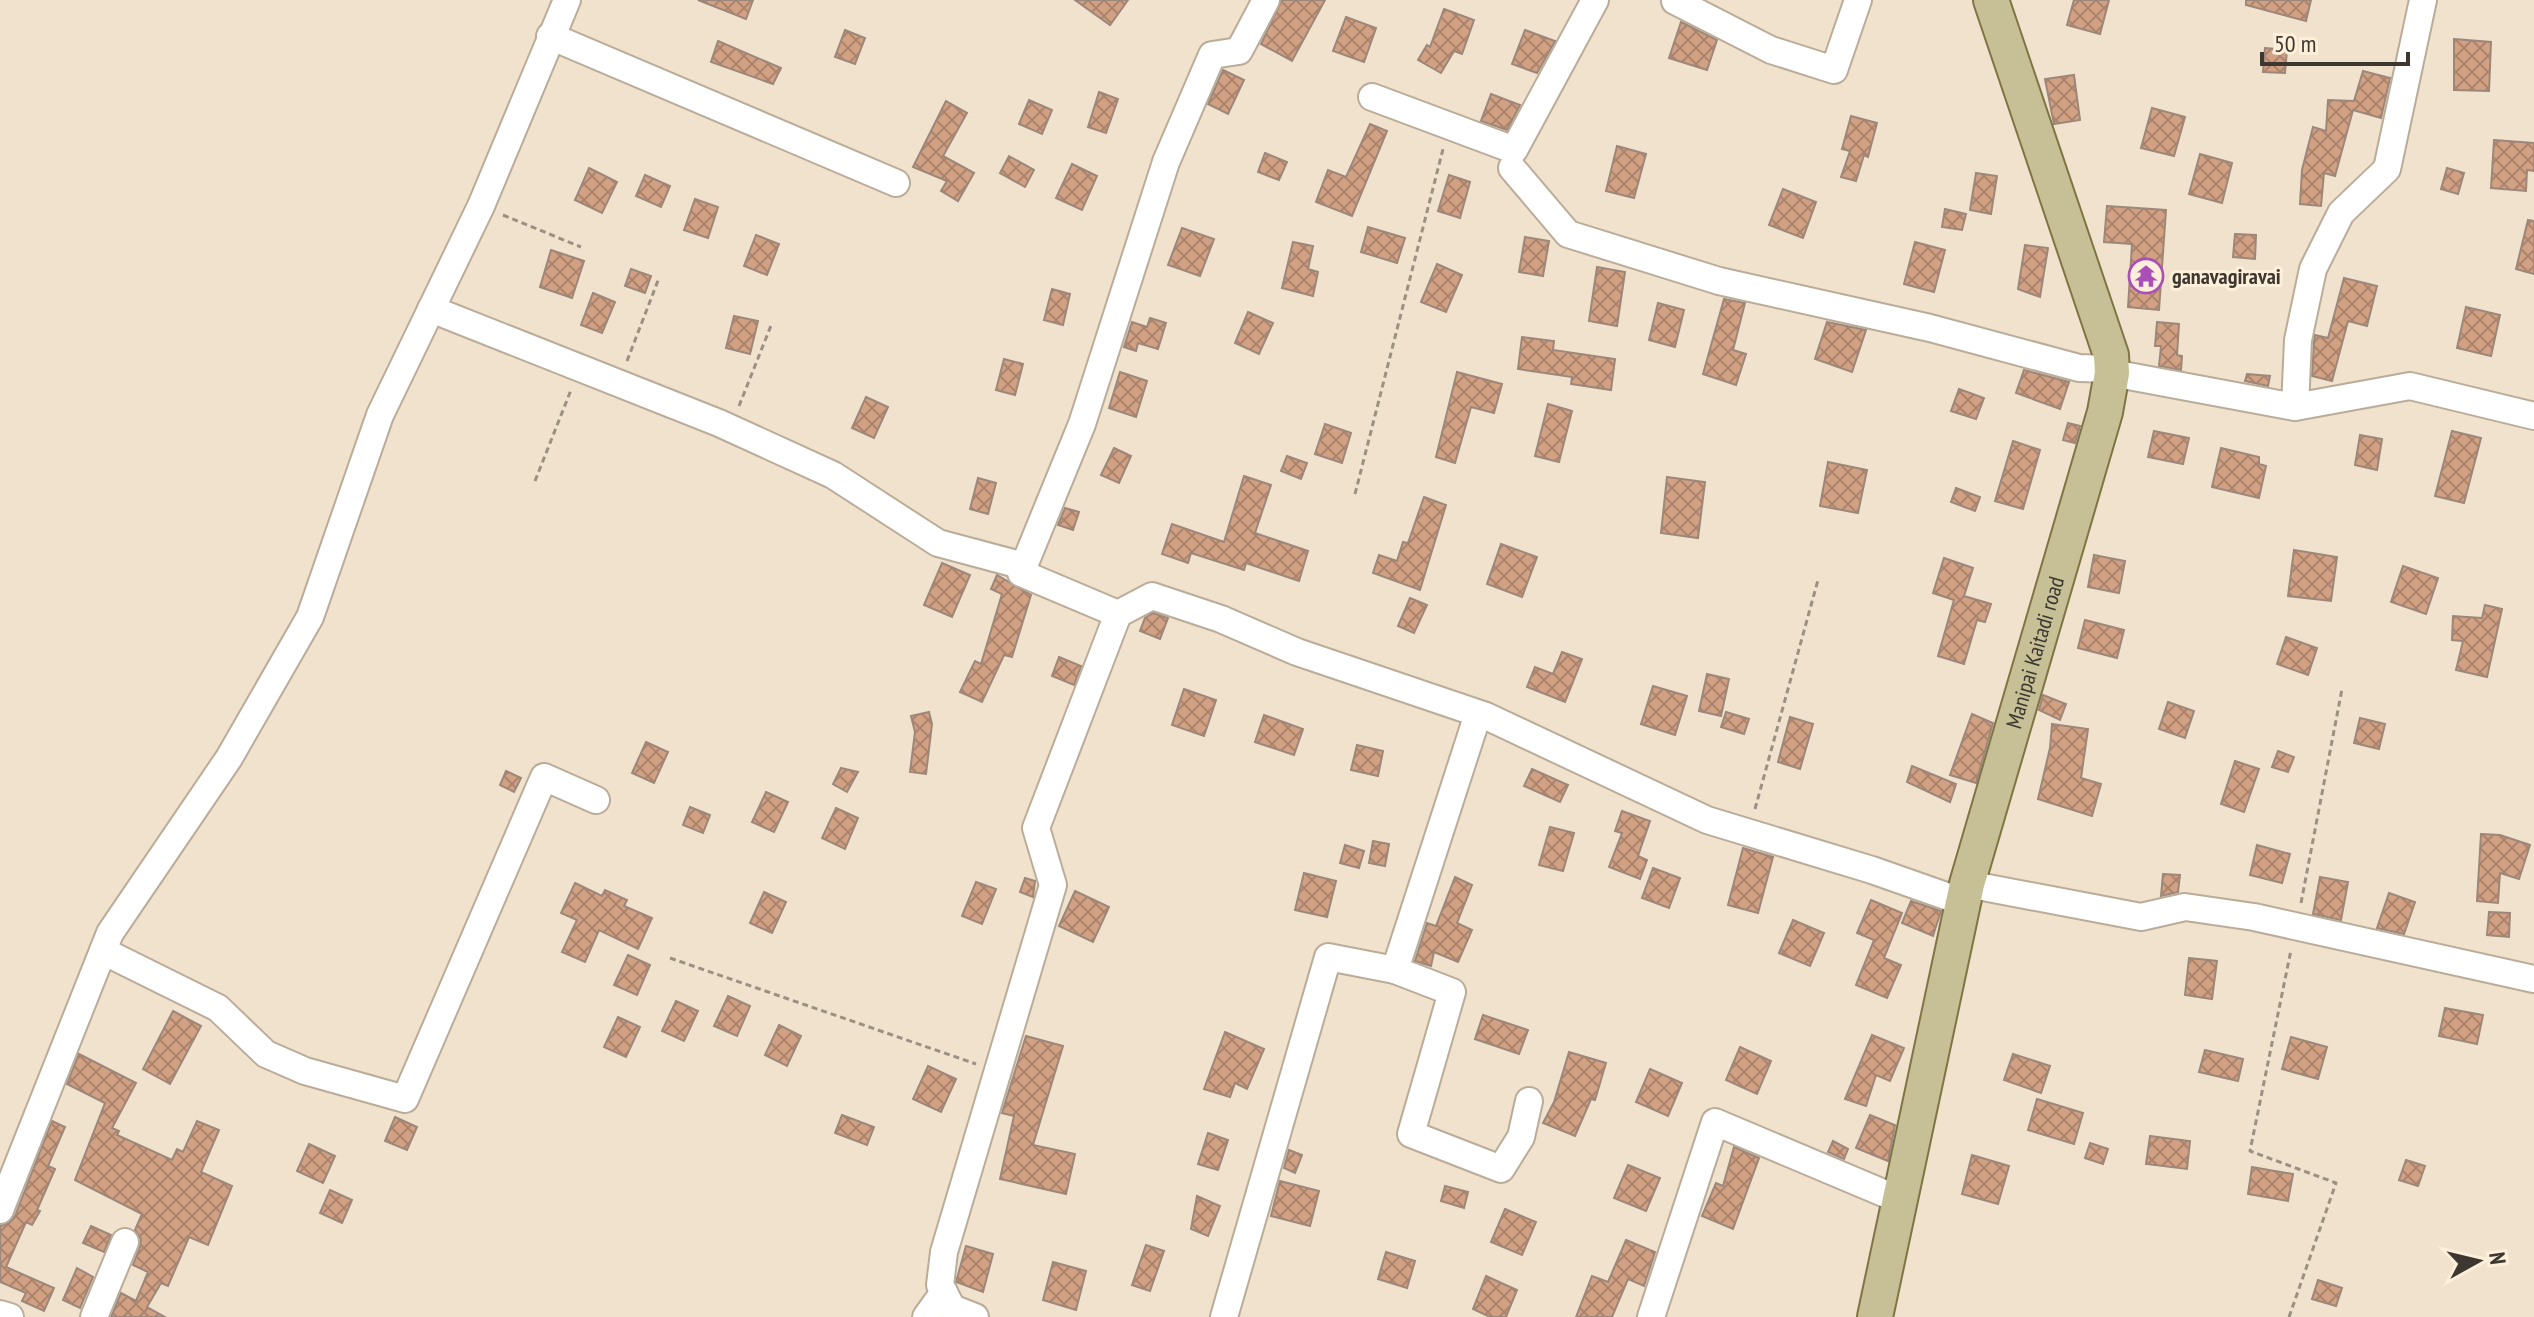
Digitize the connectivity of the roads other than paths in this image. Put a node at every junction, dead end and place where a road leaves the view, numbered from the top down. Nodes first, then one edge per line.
1 (567, 0) edge
2 (1266, 0) edge
3 (1595, 0) edge
4 (1858, 0) edge
5 (1991, 0) edge
6 (2423, 0) edge
7 (1675, 1) edge
8 (550, 36) junction
9 (1372, 97) dead end
10 (1512, 168) dead end
11 (896, 183) dead end
12 (431, 309) junction
13 (2112, 371) junction
14 (2295, 407) junction
15 (2534, 416) edge
16 (1024, 566) junction
17 (1118, 614) junction
18 (1478, 714) junction
19 (596, 800) dead end
20 (1965, 893) junction
21 (103, 951) junction
22 (1395, 970) junction
23 (2534, 979) edge
24 (1529, 1101) dead end
25 (1900, 1200) junction
26 (0, 1210) edge
27 (125, 1242) dead end
28 (944, 1292) junction
29 (0, 1314) edge
30 (10, 1317) edge
31 (94, 1317) edge
32 (926, 1317) edge
33 (975, 1317) edge
34 (1224, 1317) edge
35 (1651, 1317) edge
36 (1875, 1317) edge

1 - 8 street
2 - 16 street
3 - 9 street
4 - 7 street
5 - 13 main road, Manipai Kaitadi road
6 - 14 street
8 - 11 street
8 - 12 street
10 - 13 street
12 - 16 street
12 - 21 street
13 - 14 street
13 - 20 main road, Manipai Kaitadi road
14 - 15 street
16 - 17 street
17 - 18 street
17 - 28 street
18 - 20 street
18 - 22 street
19 - 21 street
20 - 23 street
20 - 25 main road, Manipai Kaitadi road
21 - 26 street
22 - 24 street
22 - 34 street
25 - 35 street
25 - 36 main road, Manipai Kaitadi road
27 - 31 street
28 - 32 street
28 - 33 street
29 - 30 street

